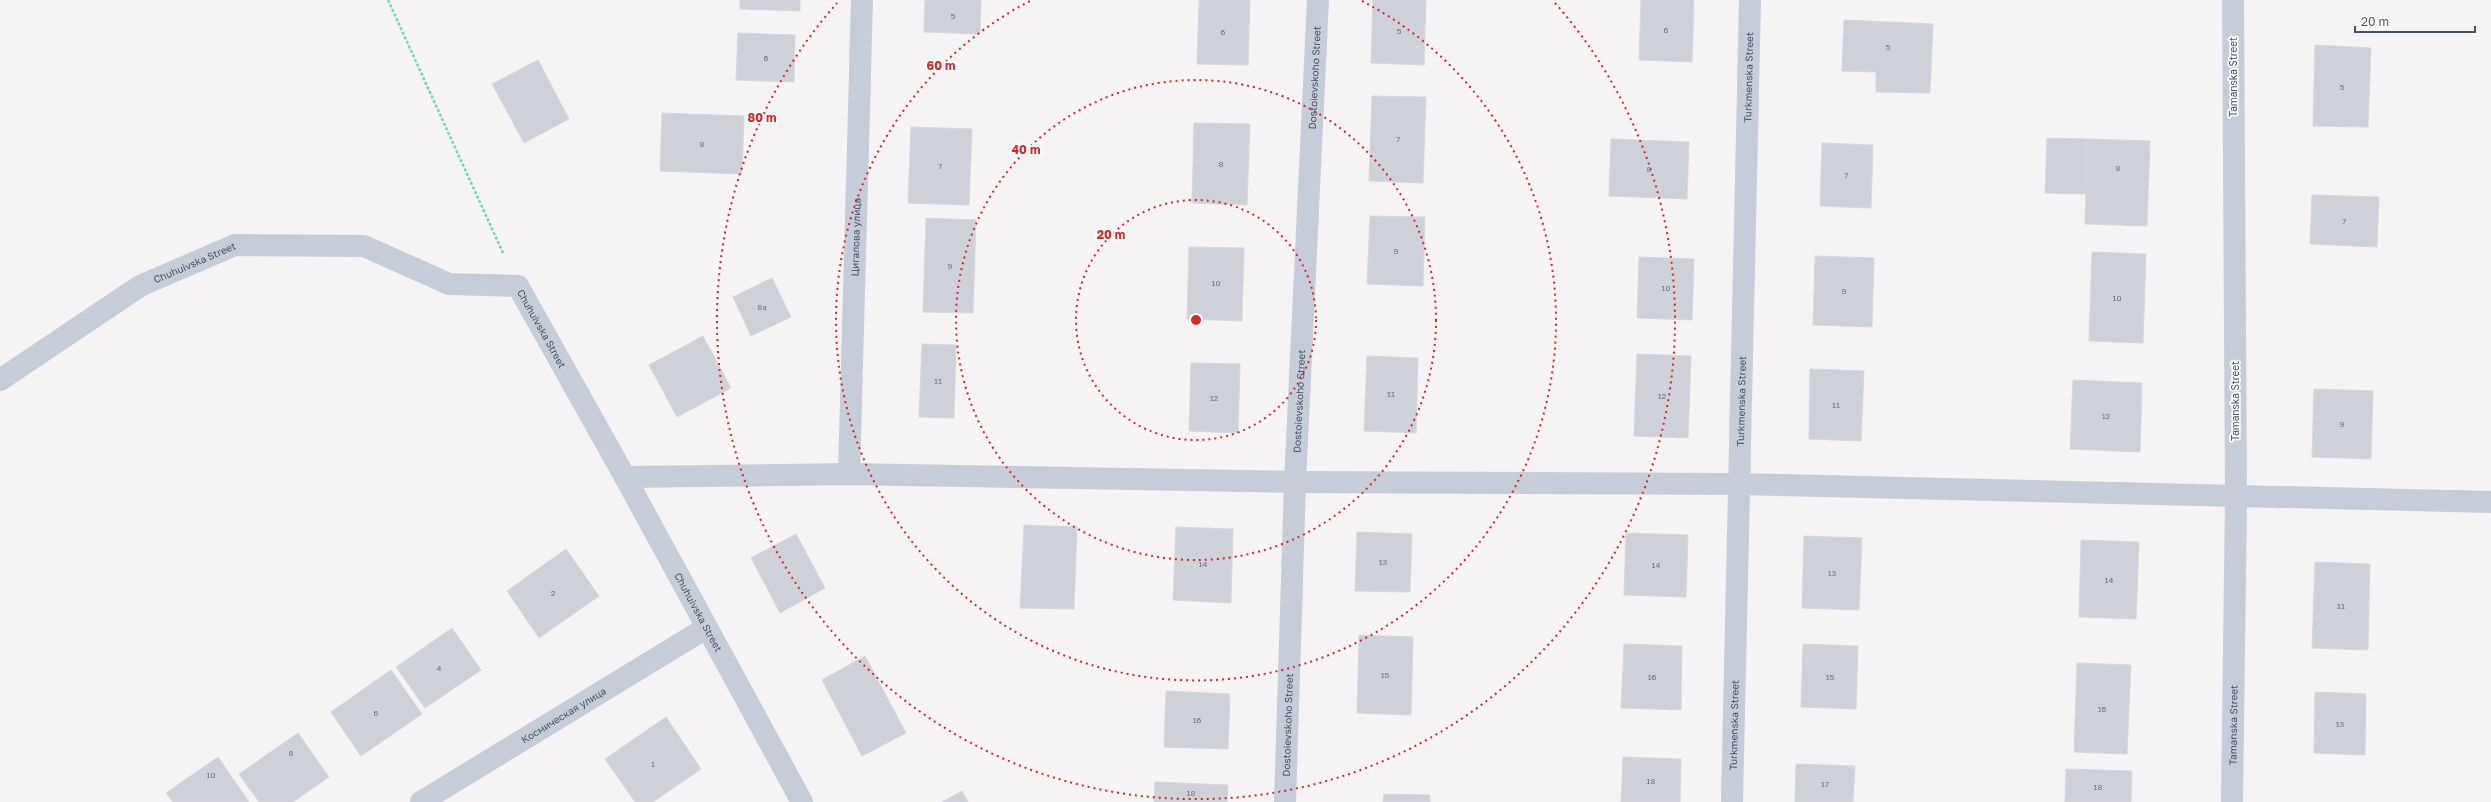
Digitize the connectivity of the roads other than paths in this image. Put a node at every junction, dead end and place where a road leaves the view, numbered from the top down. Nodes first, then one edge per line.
1 (862, 0) edge
2 (1318, 0) edge
3 (1750, 0) edge
4 (2233, 0) edge
5 (0, 380) edge
6 (849, 474) junction
7 (626, 477) junction
8 (1295, 482) junction
9 (1739, 484) junction
10 (2236, 496) junction
11 (2491, 502) edge
12 (706, 628) junction
13 (421, 802) edge
14 (802, 802) edge
15 (1285, 802) edge
16 (1732, 802) edge
17 (2232, 802) edge

1 - 6 street, Цигалова улица
2 - 8 street, Dostoievskoho Street
3 - 9 street, Turkmenska Street
4 - 10 street, Tamanska Street
5 - 7 street, Chuhuivska Street
6 - 7 street
6 - 8 street
7 - 12 street, Chuhuivska Street
8 - 9 street
8 - 15 street, Dostoievskoho Street
9 - 10 street
9 - 16 street, Turkmenska Street
10 - 11 street
10 - 17 street, Tamanska Street
12 - 13 street, Космическая улица
12 - 14 street, Chuhuivska Street

